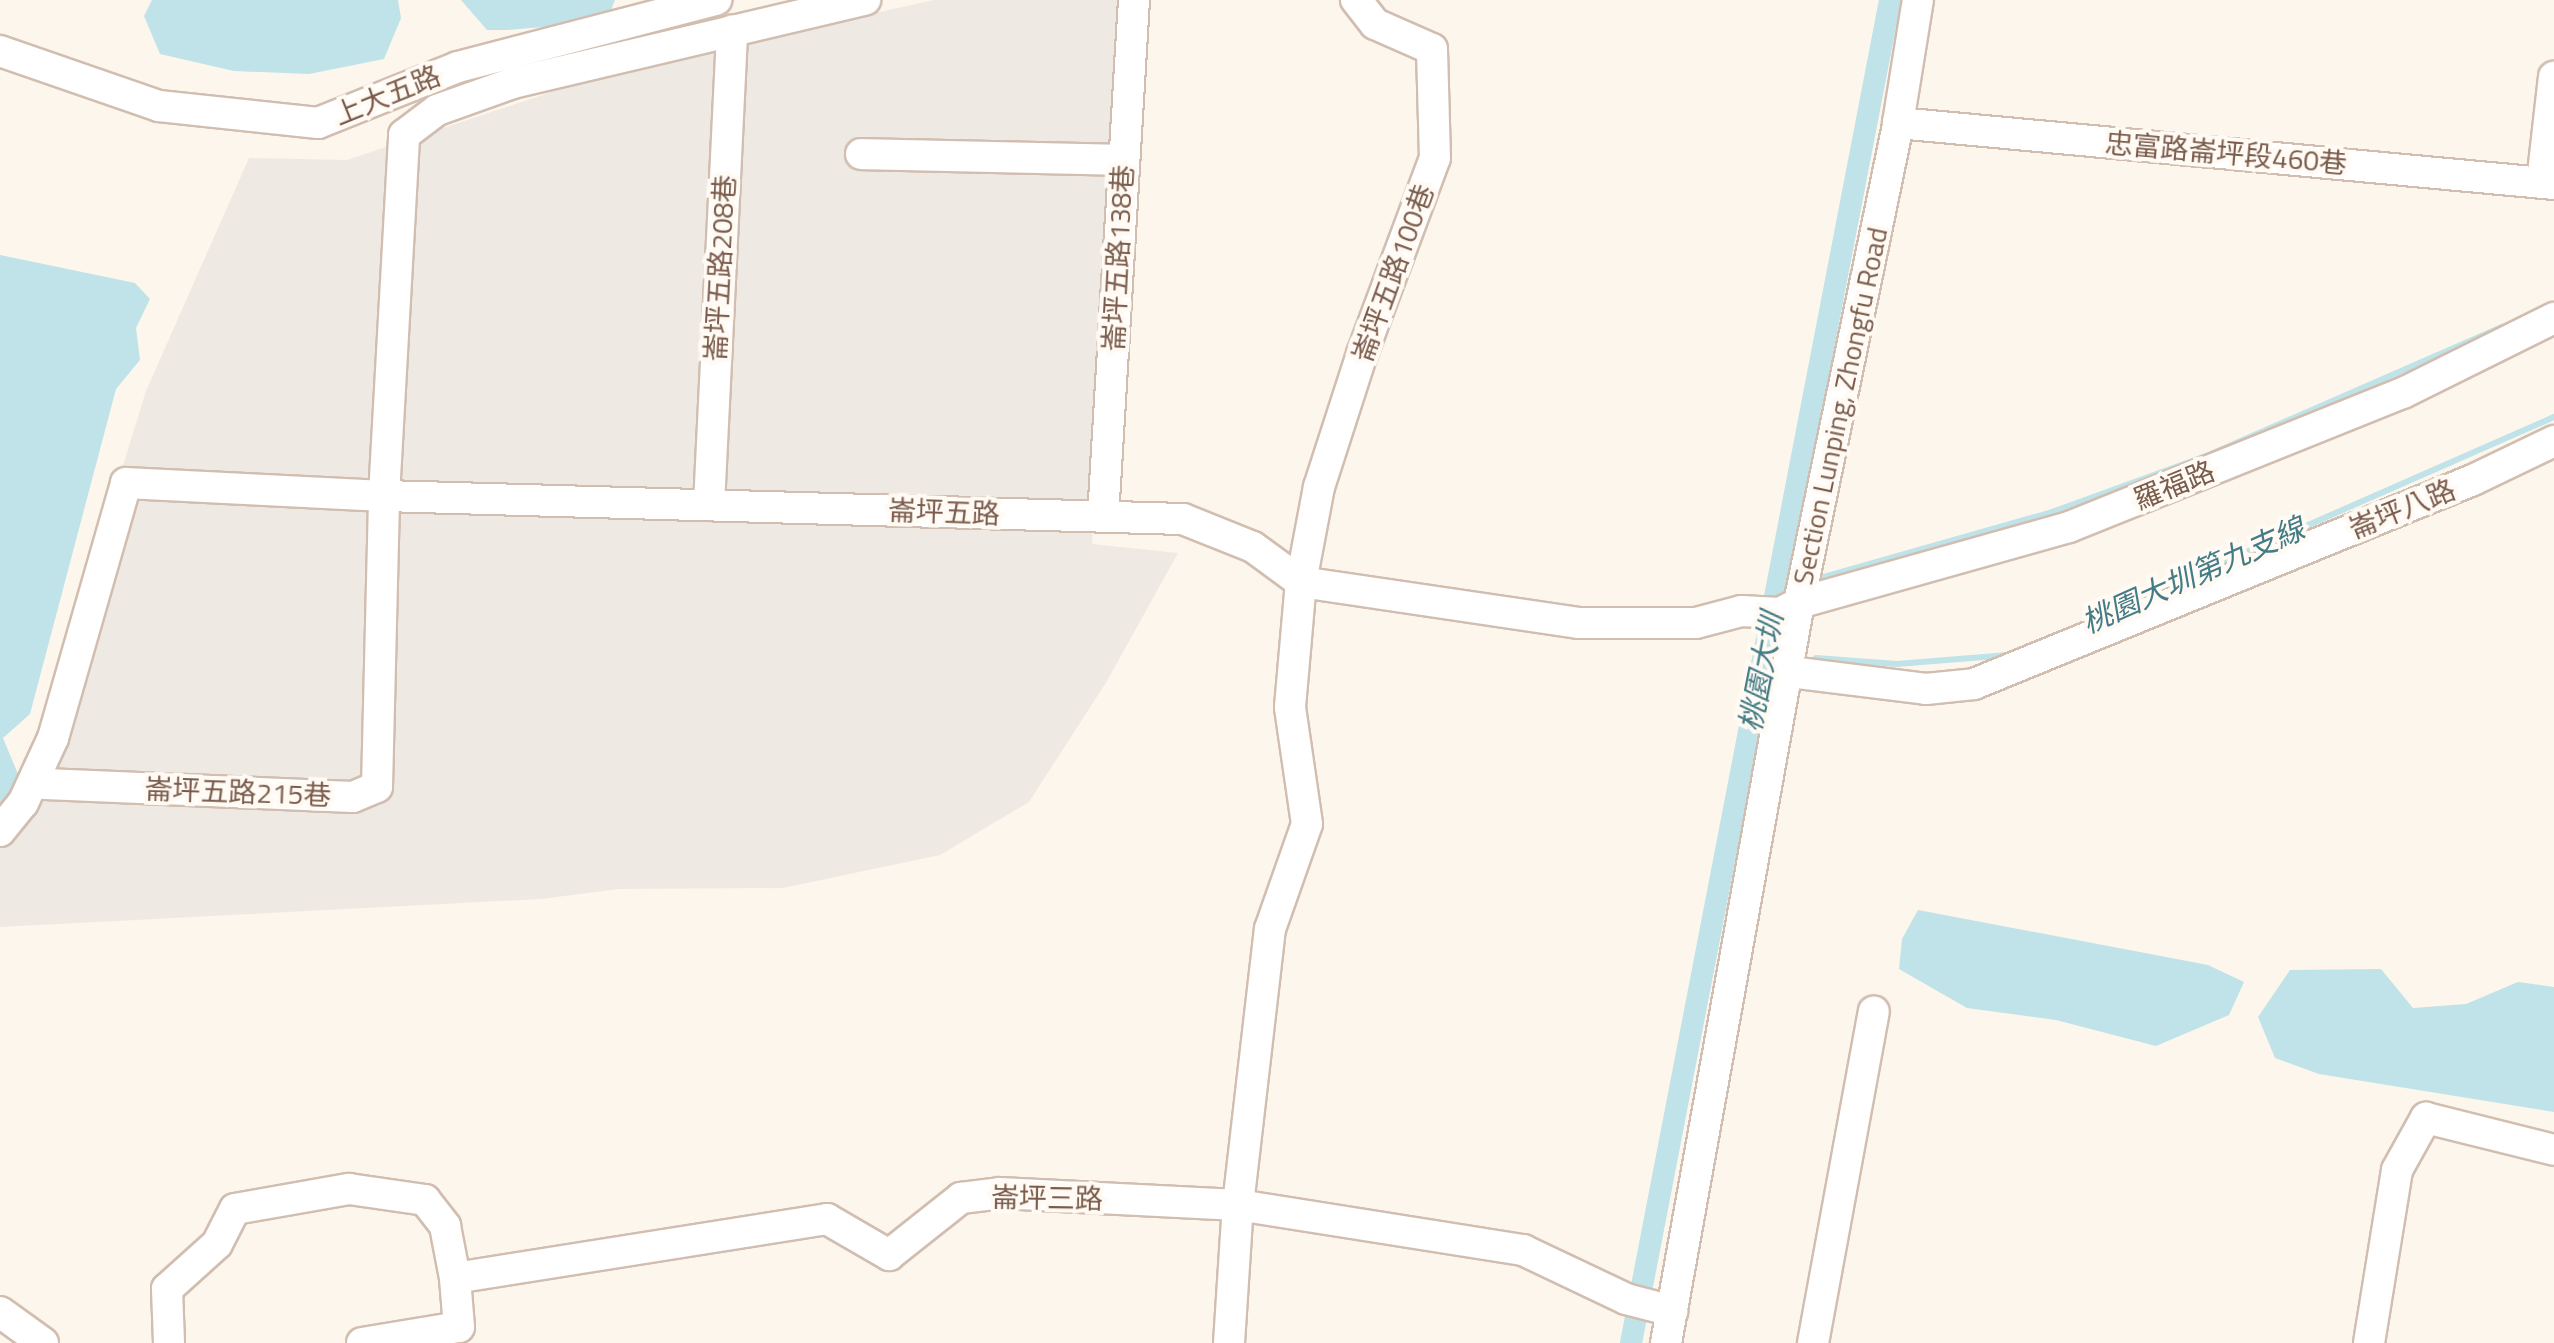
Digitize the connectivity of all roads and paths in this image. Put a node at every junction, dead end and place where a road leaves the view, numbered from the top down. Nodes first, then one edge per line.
1 (716, 0) edge
2 (865, 0) edge
3 (1134, 0) edge
4 (1356, 0) edge
5 (1918, 0) edge
6 (732, 31) junction
7 (0, 51) edge
8 (2554, 77) edge
9 (401, 92) junction
10 (437, 110) junction
11 (1898, 123) junction
12 (861, 154) dead end
13 (1124, 160) junction
14 (2548, 183) edge
15 (2554, 318) edge
16 (2554, 441) edge
17 (384, 496) junction
18 (709, 505) junction
19 (1103, 517) junction
20 (1301, 582) junction
21 (1790, 608) junction
22 (1790, 672) junction
23 (46, 784) dead end
24 (0, 831) edge
25 (1874, 1012) dead end
26 (2554, 1150) edge
27 (1238, 1205) junction
28 (455, 1278) junction
29 (1666, 1310) junction
30 (0, 1312) edge
31 (44, 1343) edge
32 (169, 1343) edge
33 (362, 1343) edge
34 (1229, 1343) edge
35 (1666, 1343) edge
36 (1813, 1343) edge
37 (2369, 1343) edge

1 - 9 street, 上大五路
2 - 6 street
3 - 13 street, 崙坪五路138巷
4 - 20 street, 崙坪五路100巷
5 - 11 street, Section Lunping, Zhongfu Road
6 - 10 street
6 - 18 street, 崙坪五路208巷
7 - 9 street, 上大五路
8 - 14 street
9 - 10 street
10 - 17 street
11 - 14 street, 忠富路崙坪段460巷
11 - 21 street, Section Lunping, Zhongfu Road
12 - 13 street
13 - 19 street, 崙坪五路138巷
15 - 21 street, 羅福路
16 - 22 street, 崙坪八路
17 - 18 street, 崙坪五路
17 - 23 street, 崙坪五路215巷
17 - 24 street, 崙坪五路
18 - 19 street, 崙坪五路
19 - 20 street, 崙坪五路
20 - 21 street, 崙坪五路
20 - 27 street
21 - 22 street, Section Lunping, Zhongfu Road
22 - 29 street, Section Lunping, Zhongfu Road
25 - 36 street
26 - 37 street
27 - 28 street, 崙坪三路
27 - 29 street, 崙坪三路
27 - 34 street
28 - 32 street
28 - 33 street
29 - 35 street, Section Lunping, Zhongfu Road
30 - 31 street

